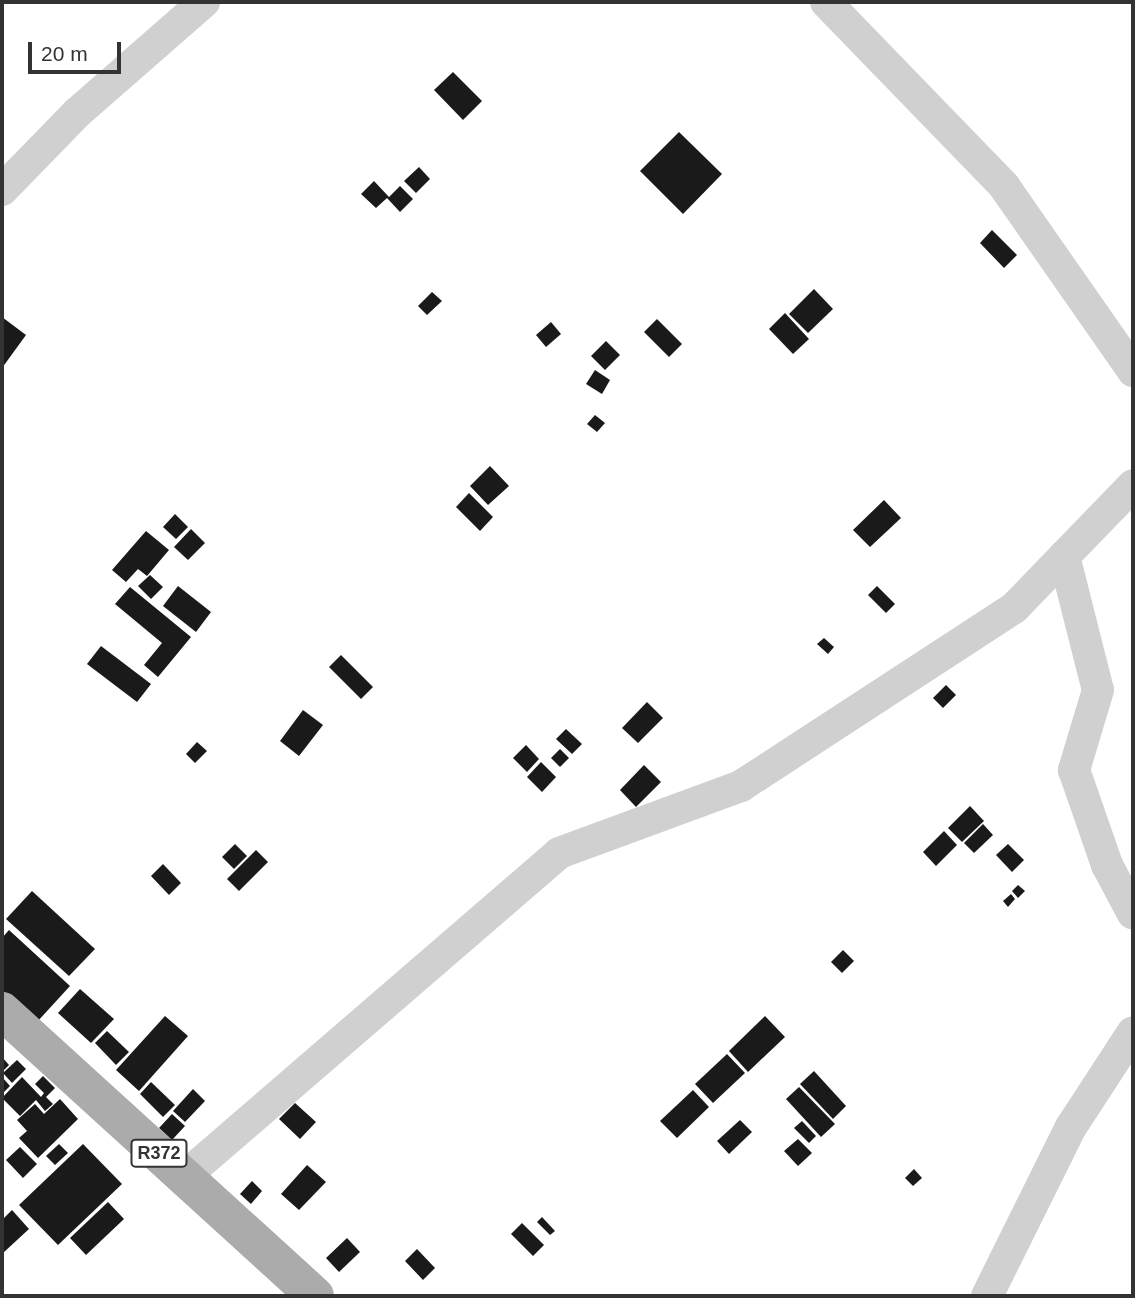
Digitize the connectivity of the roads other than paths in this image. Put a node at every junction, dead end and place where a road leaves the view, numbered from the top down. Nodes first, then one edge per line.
1 (204, 2) edge
2 (826, 2) edge
3 (2, 190) edge
4 (1133, 371) edge
5 (1133, 485) edge
6 (1064, 556) junction
7 (1133, 914) edge
8 (2, 1011) edge
9 (1133, 1032) edge
10 (184, 1177) junction
11 (315, 1296) edge
12 (987, 1296) edge

1 - 3 street
2 - 4 street
5 - 6 street
6 - 7 street
6 - 10 street
8 - 10 main road, R372
9 - 12 street
10 - 11 main road, R372

